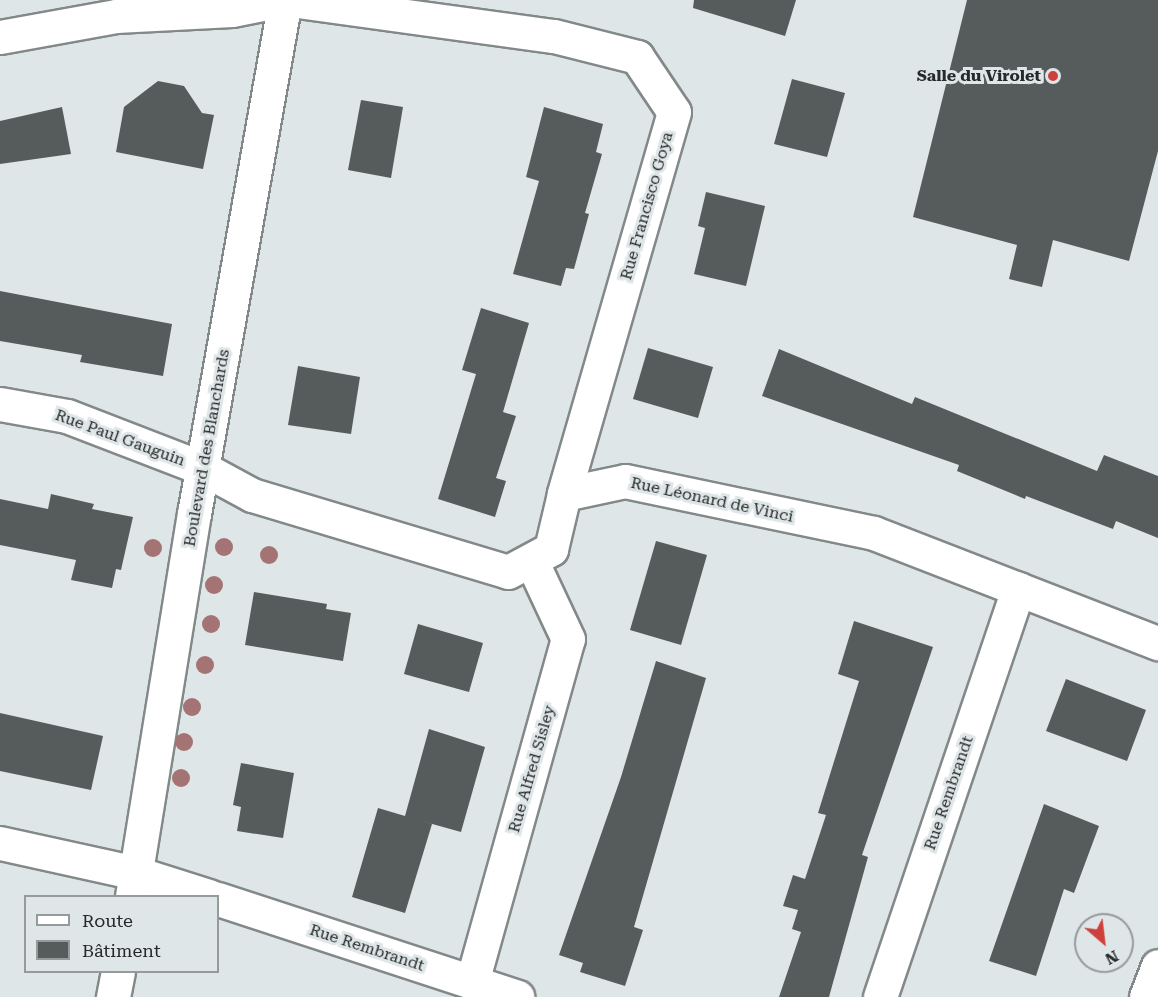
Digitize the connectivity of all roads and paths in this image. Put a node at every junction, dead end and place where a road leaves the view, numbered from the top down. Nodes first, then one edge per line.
1 (284, 0) edge
2 (290, 0) edge
3 (0, 37) edge
4 (0, 404) edge
5 (204, 469) junction
6 (564, 494) junction
7 (531, 560) junction
8 (1018, 589) junction
9 (1158, 643) edge
10 (0, 843) edge
11 (134, 885) edge
12 (196, 895) edge
13 (219, 899) edge
14 (1158, 966) edge
15 (118, 973) edge
16 (472, 982) junction
17 (114, 997) edge
18 (517, 997) edge
19 (880, 997) edge
20 (1146, 997) edge

1 - 3 street
1 - 5 street, Boulevard des Blanchards
2 - 6 street, Rue Francisco Goya
4 - 5 street, Rue Paul Gauguin
5 - 7 street
5 - 11 street, Boulevard des Blanchards
6 - 7 street
6 - 8 street, Rue Léonard de Vinci
7 - 16 street, Rue Alfred Sisley
8 - 9 street, Rue Léonard de Vinci
8 - 19 street, Rue Rembrandt
10 - 11 street
11 - 12 street
13 - 16 street, Rue Rembrandt
14 - 20 street
15 - 17 street
16 - 18 street, Rue Rembrandt

